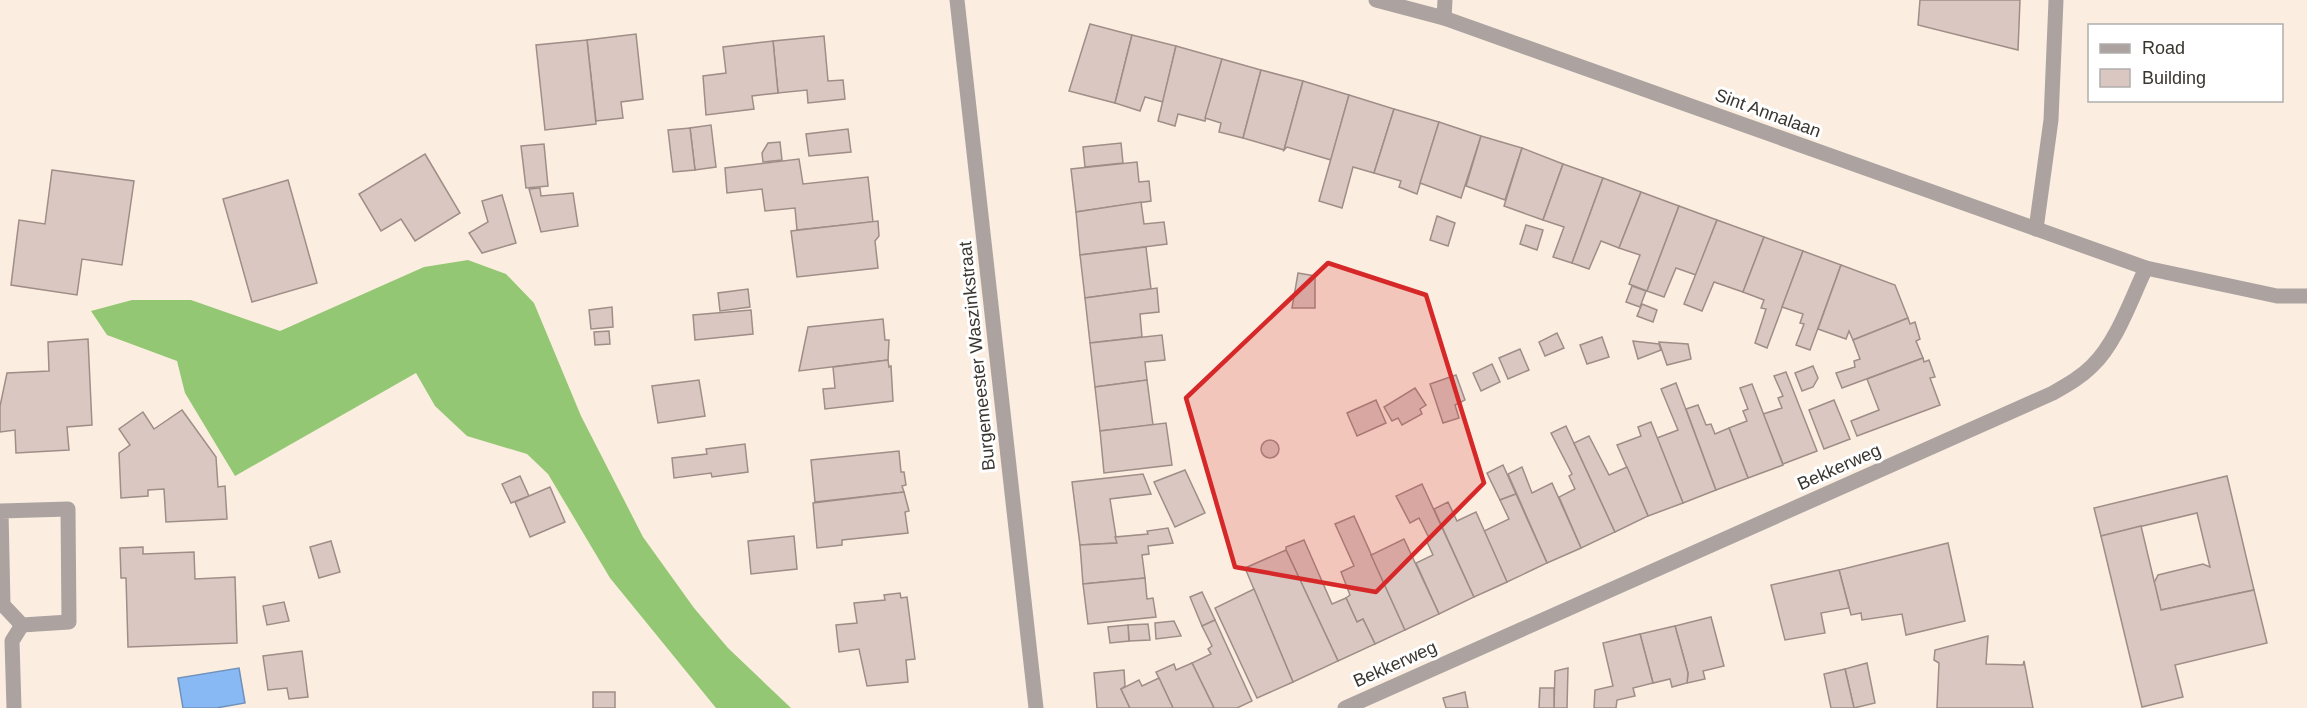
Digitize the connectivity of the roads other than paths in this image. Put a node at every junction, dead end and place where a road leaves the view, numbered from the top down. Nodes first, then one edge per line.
1 (957, 0) edge
2 (1376, 0) edge
3 (1445, 0) edge
4 (2056, 0) edge
5 (1444, 18) junction
6 (2036, 229) junction
7 (2146, 268) junction
8 (2307, 297) edge
9 (22, 625) junction
10 (14, 708) edge
11 (1036, 708) edge
12 (1345, 708) edge

1 - 11 street, Burgemeester Waszinkstraat
2 - 5 street, Sint Annalaan
3 - 5 street
4 - 6 street
5 - 6 street, Sint Annalaan
6 - 7 street, Sint Annalaan
7 - 8 street
7 - 12 street, Bekkerweg
9 - 9 street
9 - 10 street

